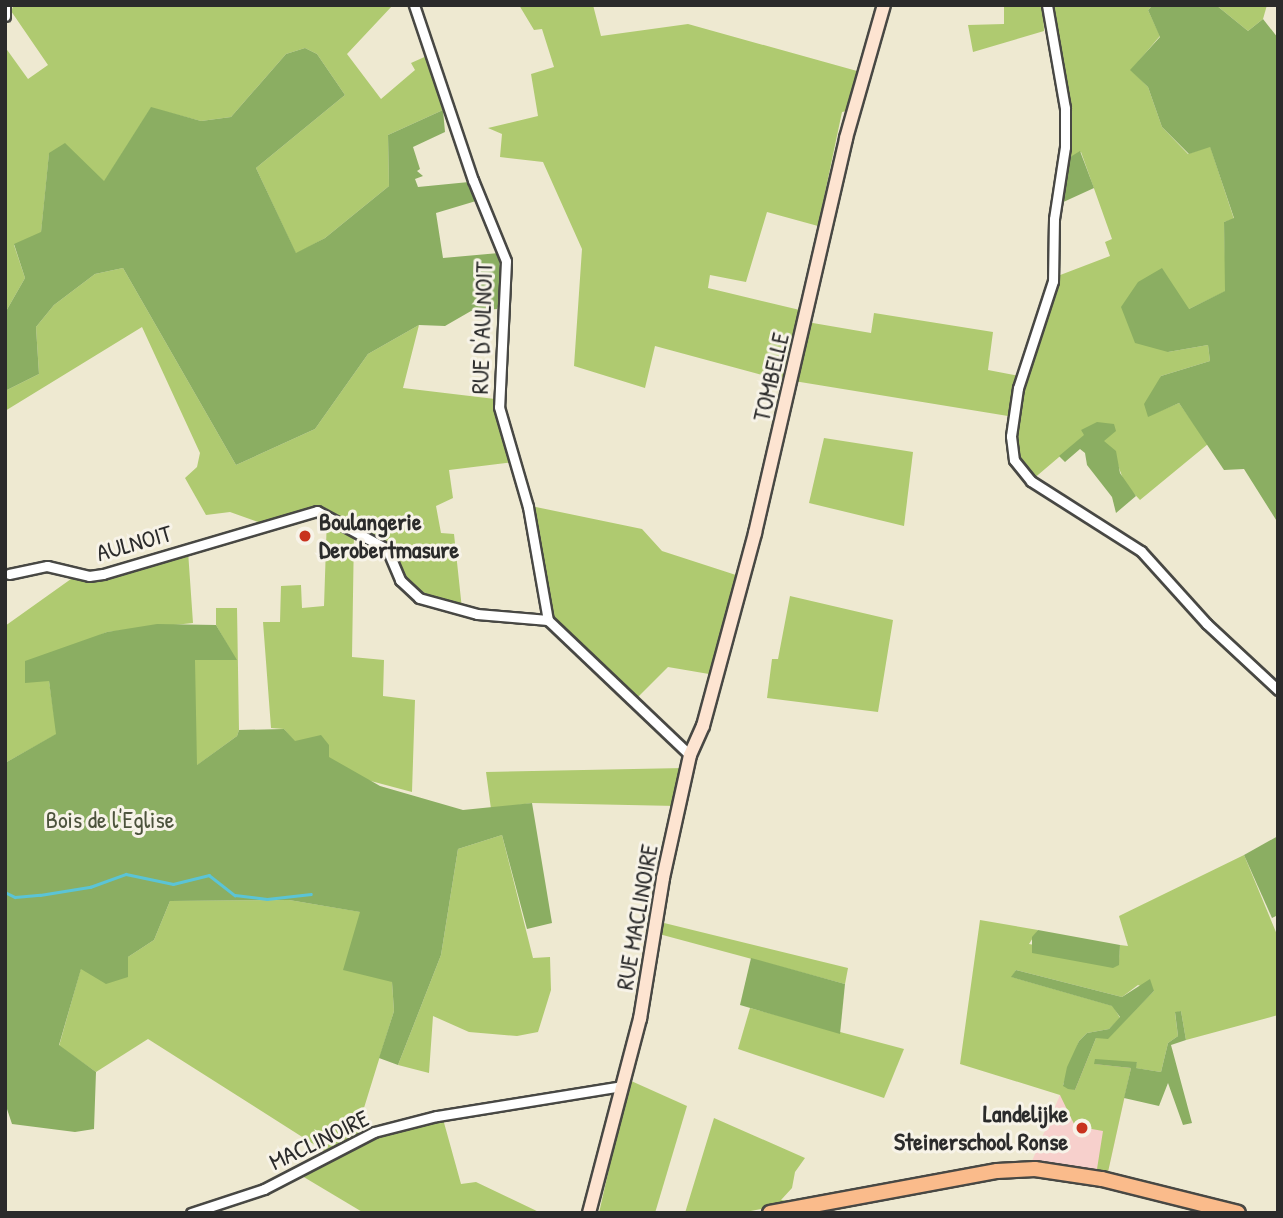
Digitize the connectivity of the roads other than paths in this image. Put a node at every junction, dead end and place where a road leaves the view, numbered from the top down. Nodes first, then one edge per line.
1 (414, 5) edge
2 (884, 5) edge
3 (1047, 5) edge
4 (5, 6) edge
5 (5, 16) edge
6 (9, 574) dead end
7 (548, 620) junction
8 (1278, 690) edge
9 (690, 755) junction
10 (622, 1086) junction
11 (191, 1213) edge
12 (589, 1213) edge
13 (770, 1213) edge
14 (1238, 1213) edge

1 - 7 street, RUE D'AULNOIT
2 - 9 street, TOMBELLE
3 - 8 street
4 - 5 street
6 - 7 street, AULNOIT
7 - 9 street
9 - 10 street, RUE MACLINOIRE
10 - 11 street, MACLINOIRE
10 - 12 street, RUE MACLINOIRE
13 - 14 main road

